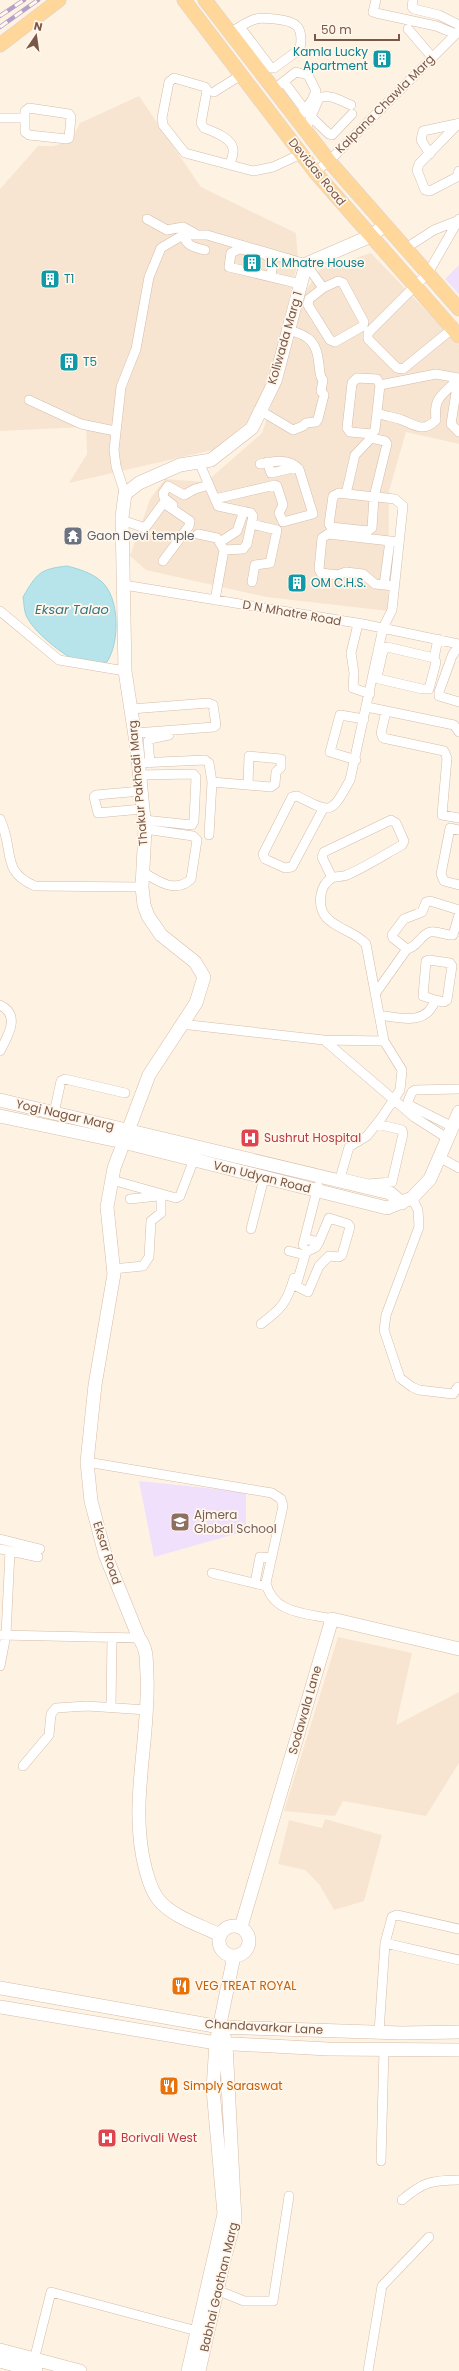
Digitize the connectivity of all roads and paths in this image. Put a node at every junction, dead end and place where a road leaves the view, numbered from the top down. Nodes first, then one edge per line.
1 (59, 0) edge
2 (184, 0) edge
3 (376, 0) edge
4 (413, 0) edge
5 (209, 1) edge
6 (434, 14) junction
7 (432, 25) junction
8 (236, 29) junction
9 (408, 29) dead end
10 (458, 30) edge
11 (0, 45) edge
12 (255, 55) junction
13 (432, 57) junction
14 (241, 75) junction
15 (279, 85) junction
16 (214, 92) dead end
17 (350, 113) junction
18 (0, 118) edge
19 (24, 118) junction
20 (304, 120) junction
21 (458, 124) edge
22 (357, 132) junction
23 (301, 154) junction
24 (430, 154) junction
25 (328, 161) junction
26 (230, 165) junction
27 (459, 171) edge
28 (315, 172) junction
29 (147, 219) dead end
30 (458, 220) edge
31 (384, 225) junction
32 (182, 234) junction
33 (195, 234) junction
34 (371, 236) junction
35 (406, 248) junction
36 (205, 250) dead end
37 (306, 264) junction
38 (428, 273) junction
39 (271, 276) junction
40 (300, 284) junction
41 (415, 287) junction
42 (323, 288) junction
43 (459, 309) edge
44 (289, 330) junction
45 (456, 332) edge
46 (459, 378) edge
47 (380, 385) junction
48 (29, 400) dead end
49 (261, 411) junction
50 (377, 413) junction
51 (436, 420) junction
52 (451, 424) junction
53 (115, 431) junction
54 (459, 432) edge
55 (199, 462) junction
56 (263, 463) dead end
57 (209, 485) junction
58 (125, 494) junction
59 (346, 494) junction
60 (374, 497) junction
61 (216, 499) junction
62 (244, 511) junction
63 (180, 515) junction
64 (122, 520) junction
65 (251, 524) junction
66 (280, 526) junction
67 (198, 534) dead end
68 (395, 542) junction
69 (222, 546) junction
70 (163, 560) dead end
71 (252, 582) dead end
72 (124, 585) junction
73 (384, 585) junction
74 (394, 586) junction
75 (215, 600) junction
76 (0, 611) edge
77 (358, 624) junction
78 (383, 628) junction
79 (398, 631) junction
80 (418, 635) junction
81 (438, 639) junction
82 (459, 644) edge
83 (393, 649) junction
84 (414, 653) junction
85 (434, 658) junction
86 (455, 661) edge
87 (125, 671) junction
88 (370, 694) junction
89 (459, 702) edge
90 (367, 707) junction
91 (131, 709) junction
92 (386, 711) junction
93 (362, 719) junction
94 (188, 732) dead end
95 (459, 732) edge
96 (135, 733) junction
97 (353, 759) junction
98 (143, 760) junction
99 (212, 782) junction
100 (248, 785) junction
101 (141, 791) junction
102 (324, 809) junction
103 (459, 818) edge
104 (0, 819) edge
105 (143, 819) junction
106 (2, 830) edge
107 (459, 830) edge
108 (209, 835) dead end
109 (143, 872) junction
110 (332, 878) junction
111 (459, 885) edge
112 (142, 887) junction
113 (459, 910) edge
114 (459, 914) edge
115 (407, 949) junction
116 (375, 994) junction
117 (435, 1000) junction
118 (0, 1005) edge
119 (379, 1015) junction
120 (181, 1024) junction
121 (324, 1040) junction
122 (384, 1041) junction
123 (0, 1051) edge
124 (459, 1089) edge
125 (125, 1093) dead end
126 (0, 1100) edge
127 (393, 1100) junction
128 (49, 1112) junction
129 (459, 1112) edge
130 (416, 1113) junction
131 (0, 1116) edge
132 (435, 1118) junction
133 (377, 1124) junction
134 (447, 1124) dead end
135 (41, 1125) junction
136 (429, 1127) junction
137 (130, 1130) junction
138 (447, 1138) junction
139 (123, 1142) junction
140 (198, 1147) junction
141 (439, 1157) junction
142 (193, 1161) junction
143 (459, 1168) edge
144 (321, 1176) junction
145 (264, 1178) junction
146 (112, 1180) junction
147 (317, 1191) junction
148 (130, 1199) dead end
149 (407, 1200) junction
150 (251, 1229) dead end
151 (305, 1239) junction
152 (319, 1242) junction
153 (289, 1252) dead end
154 (300, 1255) junction
155 (113, 1269) junction
156 (262, 1324) dead end
157 (458, 1387) edge
158 (87, 1462) junction
159 (0, 1539) edge
160 (0, 1549) edge
161 (10, 1551) junction
162 (271, 1560) junction
163 (212, 1573) dead end
164 (255, 1583) junction
165 (266, 1586) junction
166 (332, 1619) junction
167 (3, 1635) edge
168 (112, 1638) junction
169 (139, 1638) junction
170 (459, 1649) edge
171 (0, 1666) edge
172 (111, 1707) junction
173 (147, 1710) junction
174 (23, 1766) dead end
175 (241, 1927) junction
176 (459, 1929) edge
177 (220, 1935) junction
178 (385, 1943) junction
179 (234, 1956) junction
180 (459, 1960) edge
181 (0, 1988) edge
182 (0, 2007) edge
183 (220, 2027) junction
184 (379, 2032) junction
185 (459, 2032) edge
186 (221, 2043) junction
187 (384, 2050) junction
188 (459, 2050) edge
189 (381, 2161) dead end
190 (459, 2180) edge
191 (289, 2196) dead end
192 (402, 2200) dead end
193 (429, 2237) dead end
194 (213, 2288) junction
195 (197, 2331) junction
196 (0, 2350) edge
197 (0, 2361) edge
198 (35, 2365) edge
199 (80, 2371) edge
200 (188, 2371) edge
201 (200, 2371) edge
202 (368, 2371) edge

1 - 11 main road
2 - 14 main road, Devidas Road
3 - 7 street
4 - 6 street
5 - 8 main road
6 - 7 street
6 - 10 street
7 - 10 street
8 - 12 main road
8 - 12 street
9 - 13 street
10 - 13 street, Kalpana Chawla Marg
12 - 15 main road
13 - 22 street, Kalpana Chawla Marg
14 - 16 street
14 - 23 main road, Devidas Road
15 - 20 main road
15 - 20 street
17 - 20 street
17 - 20 street
17 - 22 street
18 - 19 street
19 - 19 street
20 - 25 main road
21 - 24 street
21 - 24 street
22 - 25 street, Kalpana Chawla Marg
23 - 26 street
23 - 28 main road, Devidas Road
24 - 27 street
25 - 28 street, Kalpana Chawla Marg
25 - 31 main road
26 - 26 street
28 - 34 main road, Devidas Road
29 - 33 street
30 - 35 street
30 - 38 street
31 - 34 street
31 - 35 main road
32 - 33 street
32 - 36 street
32 - 53 street
33 - 37 street
34 - 37 street
34 - 41 main road, Devidas Road
35 - 38 main road
37 - 40 street, Koliwada Marg 1
37 - 42 street
38 - 41 street
38 - 43 main road
39 - 39 street
39 - 40 street
40 - 44 street, Koliwada Marg 1
41 - 45 main road, Devidas Road
41 - 45 street
42 - 42 street
44 - 49 street, Koliwada Marg 1
44 - 49 street
46 - 47 street
46 - 51 street
46 - 52 street
47 - 50 street
47 - 50 street
48 - 53 street
49 - 55 street, Koliwada Marg 1
50 - 51 street
51 - 52 street
52 - 54 street
53 - 58 street
55 - 57 street
55 - 58 street, Koliwada Marg 1
56 - 66 street
57 - 61 street
57 - 63 street
58 - 64 street
59 - 60 street
59 - 60 street
59 - 60 street
60 - 68 street
61 - 62 street
61 - 66 street
62 - 65 street
62 - 69 street
63 - 64 street
63 - 70 street
64 - 72 street
65 - 66 street
65 - 69 street
66 - 71 street
67 - 69 street
68 - 73 street
68 - 73 street
68 - 74 street
69 - 75 street
72 - 75 street, D N Mhatre Road
72 - 87 street, Thakur Pakhadi Marg
73 - 74 street
74 - 78 street
75 - 77 street, D N Mhatre Road
76 - 87 street
77 - 78 street, D N Mhatre Road
77 - 88 street
78 - 79 street, D N Mhatre Road
78 - 88 street
79 - 80 street, D N Mhatre Road
79 - 83 street
80 - 81 street, D N Mhatre Road
80 - 84 street
81 - 82 street, D N Mhatre Road
81 - 85 street
82 - 86 street
83 - 84 street
83 - 85 street
84 - 85 street
86 - 89 street
87 - 91 street, Thakur Pakhadi Marg
88 - 90 street
90 - 92 street
90 - 93 street
91 - 96 street, Thakur Pakhadi Marg
91 - 96 street
92 - 95 street
92 - 103 street
93 - 97 street
93 - 97 street
94 - 98 street
96 - 98 street, Thakur Pakhadi Marg
97 - 102 street
98 - 99 street
98 - 101 street, Thakur Pakhadi Marg
98 - 105 street
99 - 100 street
99 - 108 street
100 - 100 street
101 - 105 street, Thakur Pakhadi Marg
101 - 105 street
102 - 102 street
104 - 106 street
105 - 109 street, Thakur Pakhadi Marg
105 - 109 street
106 - 112 street
107 - 111 street
109 - 112 street, Thakur Pakhadi Marg
110 - 110 street
110 - 116 street
112 - 120 street, Thakur Pakhadi Marg
113 - 115 street
114 - 115 street
115 - 116 street
116 - 119 street
117 - 117 street
117 - 119 street
118 - 123 street
119 - 122 street
120 - 121 street
120 - 137 street, Thakur Pakhadi Marg
121 - 122 street
121 - 127 street
122 - 127 street
124 - 130 street
125 - 128 street
126 - 128 street, Yogi Nagar Marg
127 - 130 street
127 - 133 street
128 - 135 street
128 - 137 street, Yogi Nagar Marg
129 - 138 street
130 - 132 street
130 - 136 street
131 - 135 street, Yogi Nagar Marg
132 - 134 street
132 - 136 street
133 - 133 street
135 - 139 street, Yogi Nagar Marg
136 - 138 street
137 - 139 street, Eksar Road
137 - 140 street, Van Udyan Road
138 - 141 street
139 - 142 street, Van Udyan Road
139 - 146 street, Eksar Road
140 - 142 street
140 - 144 street, Van Udyan Road
141 - 143 street
141 - 149 street
142 - 145 street, Van Udyan Road
142 - 146 street
144 - 147 street
144 - 149 street, Van Udyan Road
145 - 147 street, Van Udyan Road
145 - 150 street
146 - 155 street, Eksar Road
147 - 149 street, Van Udyan Road
147 - 151 street
148 - 155 street
149 - 157 street
151 - 152 street
151 - 154 street
152 - 152 street
153 - 154 street
154 - 156 street
155 - 158 street, Eksar Road
158 - 162 street
158 - 169 street, Eksar Road
159 - 161 street
160 - 161 street
161 - 167 street
162 - 164 street
162 - 165 street
163 - 164 street
164 - 165 street
165 - 166 street
166 - 170 street
166 - 175 street, Sodawala Lane
167 - 168 street
167 - 171 street
168 - 169 street
168 - 172 street
169 - 173 street, Eksar Road
172 - 173 street
172 - 174 street
173 - 177 street, Eksar Road
175 - 177 street
175 - 179 street
176 - 178 street
177 - 179 street
178 - 180 street
178 - 184 street
179 - 183 street
181 - 183 street, Chandavarkar Lane
182 - 186 street, Chandavarkar Lane
183 - 184 street, Chandavarkar Lane
183 - 186 street, Babhai Gaothan Marg
184 - 185 street, Chandavarkar Lane
186 - 187 street, Chandavarkar Lane
186 - 194 street, Babhai Gaothan Marg
187 - 188 street, Chandavarkar Lane
187 - 189 street
190 - 192 street
191 - 194 street
193 - 202 street
194 - 195 street, Babhai Gaothan Marg
194 - 201 street, Babhai Gaothan Marg
195 - 198 street
195 - 200 street, Babhai Gaothan Marg
196 - 198 street
197 - 198 street
198 - 199 street

